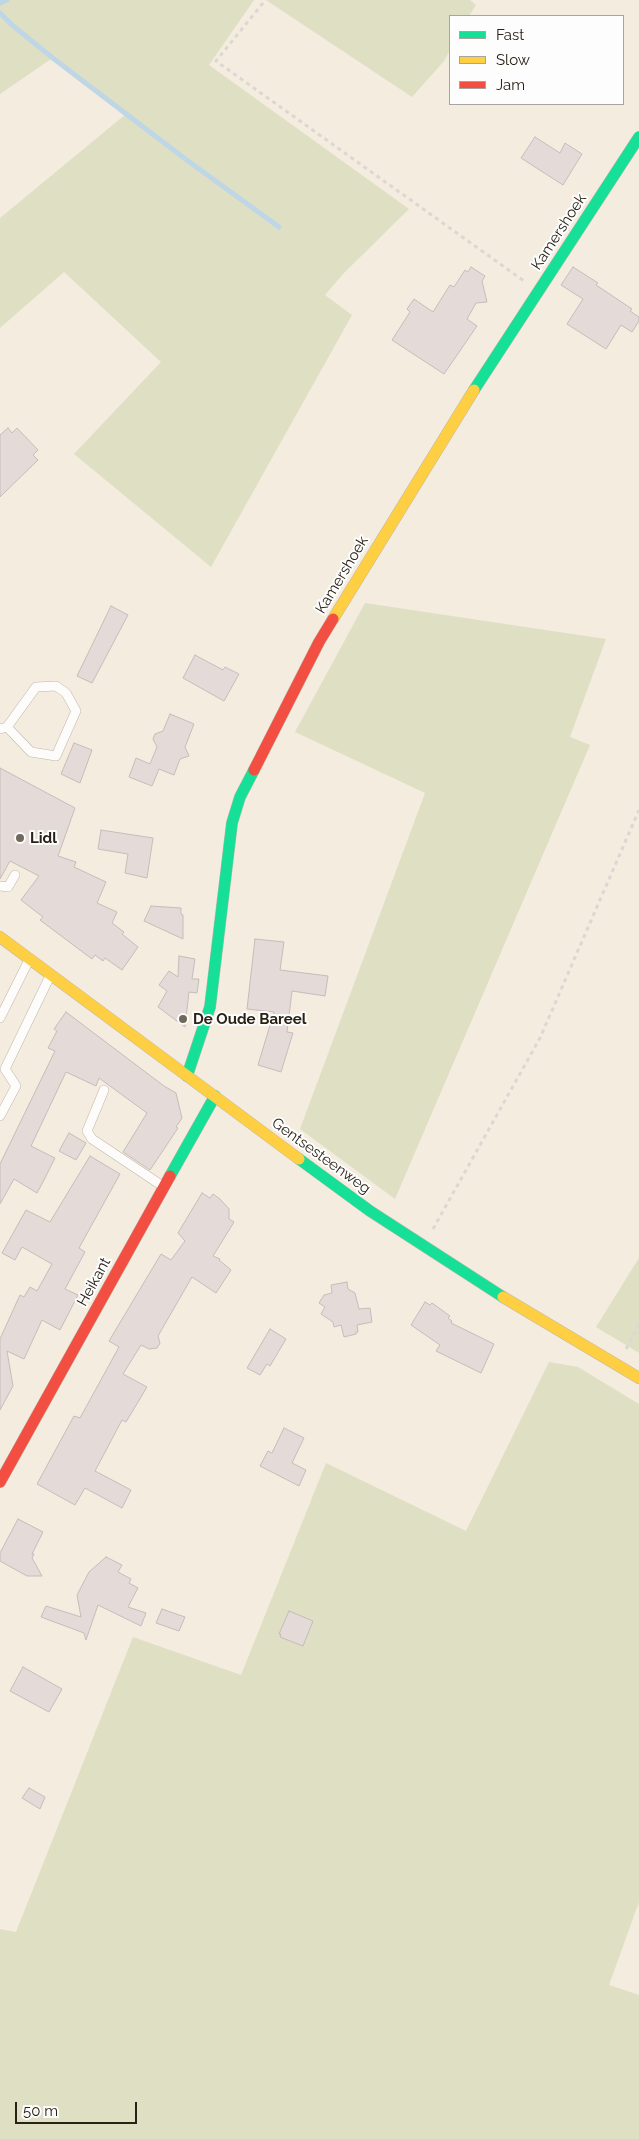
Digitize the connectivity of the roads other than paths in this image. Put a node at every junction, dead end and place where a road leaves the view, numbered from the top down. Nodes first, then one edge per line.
1 (639, 137) edge
2 (3, 728) edge
3 (15, 875) dead end
4 (0, 886) edge
5 (0, 937) edge
6 (30, 959) junction
7 (51, 975) junction
8 (0, 1018) edge
9 (2, 1068) edge
10 (187, 1076) junction
11 (104, 1090) dead end
12 (214, 1096) junction
13 (0, 1116) edge
14 (164, 1187) junction
15 (639, 1378) edge
16 (0, 1482) edge

1 - 10 street, Kamershoek
2 - 2 lane
3 - 4 lane
5 - 6 street, Gentsesteenweg
6 - 7 street, Gentsesteenweg
6 - 8 lane
7 - 9 lane
7 - 10 street, Gentsesteenweg
9 - 13 lane
10 - 12 street, Gentsesteenweg
11 - 14 lane
12 - 14 street, Heikant
12 - 15 street, Gentsesteenweg
14 - 16 street, Heikant

